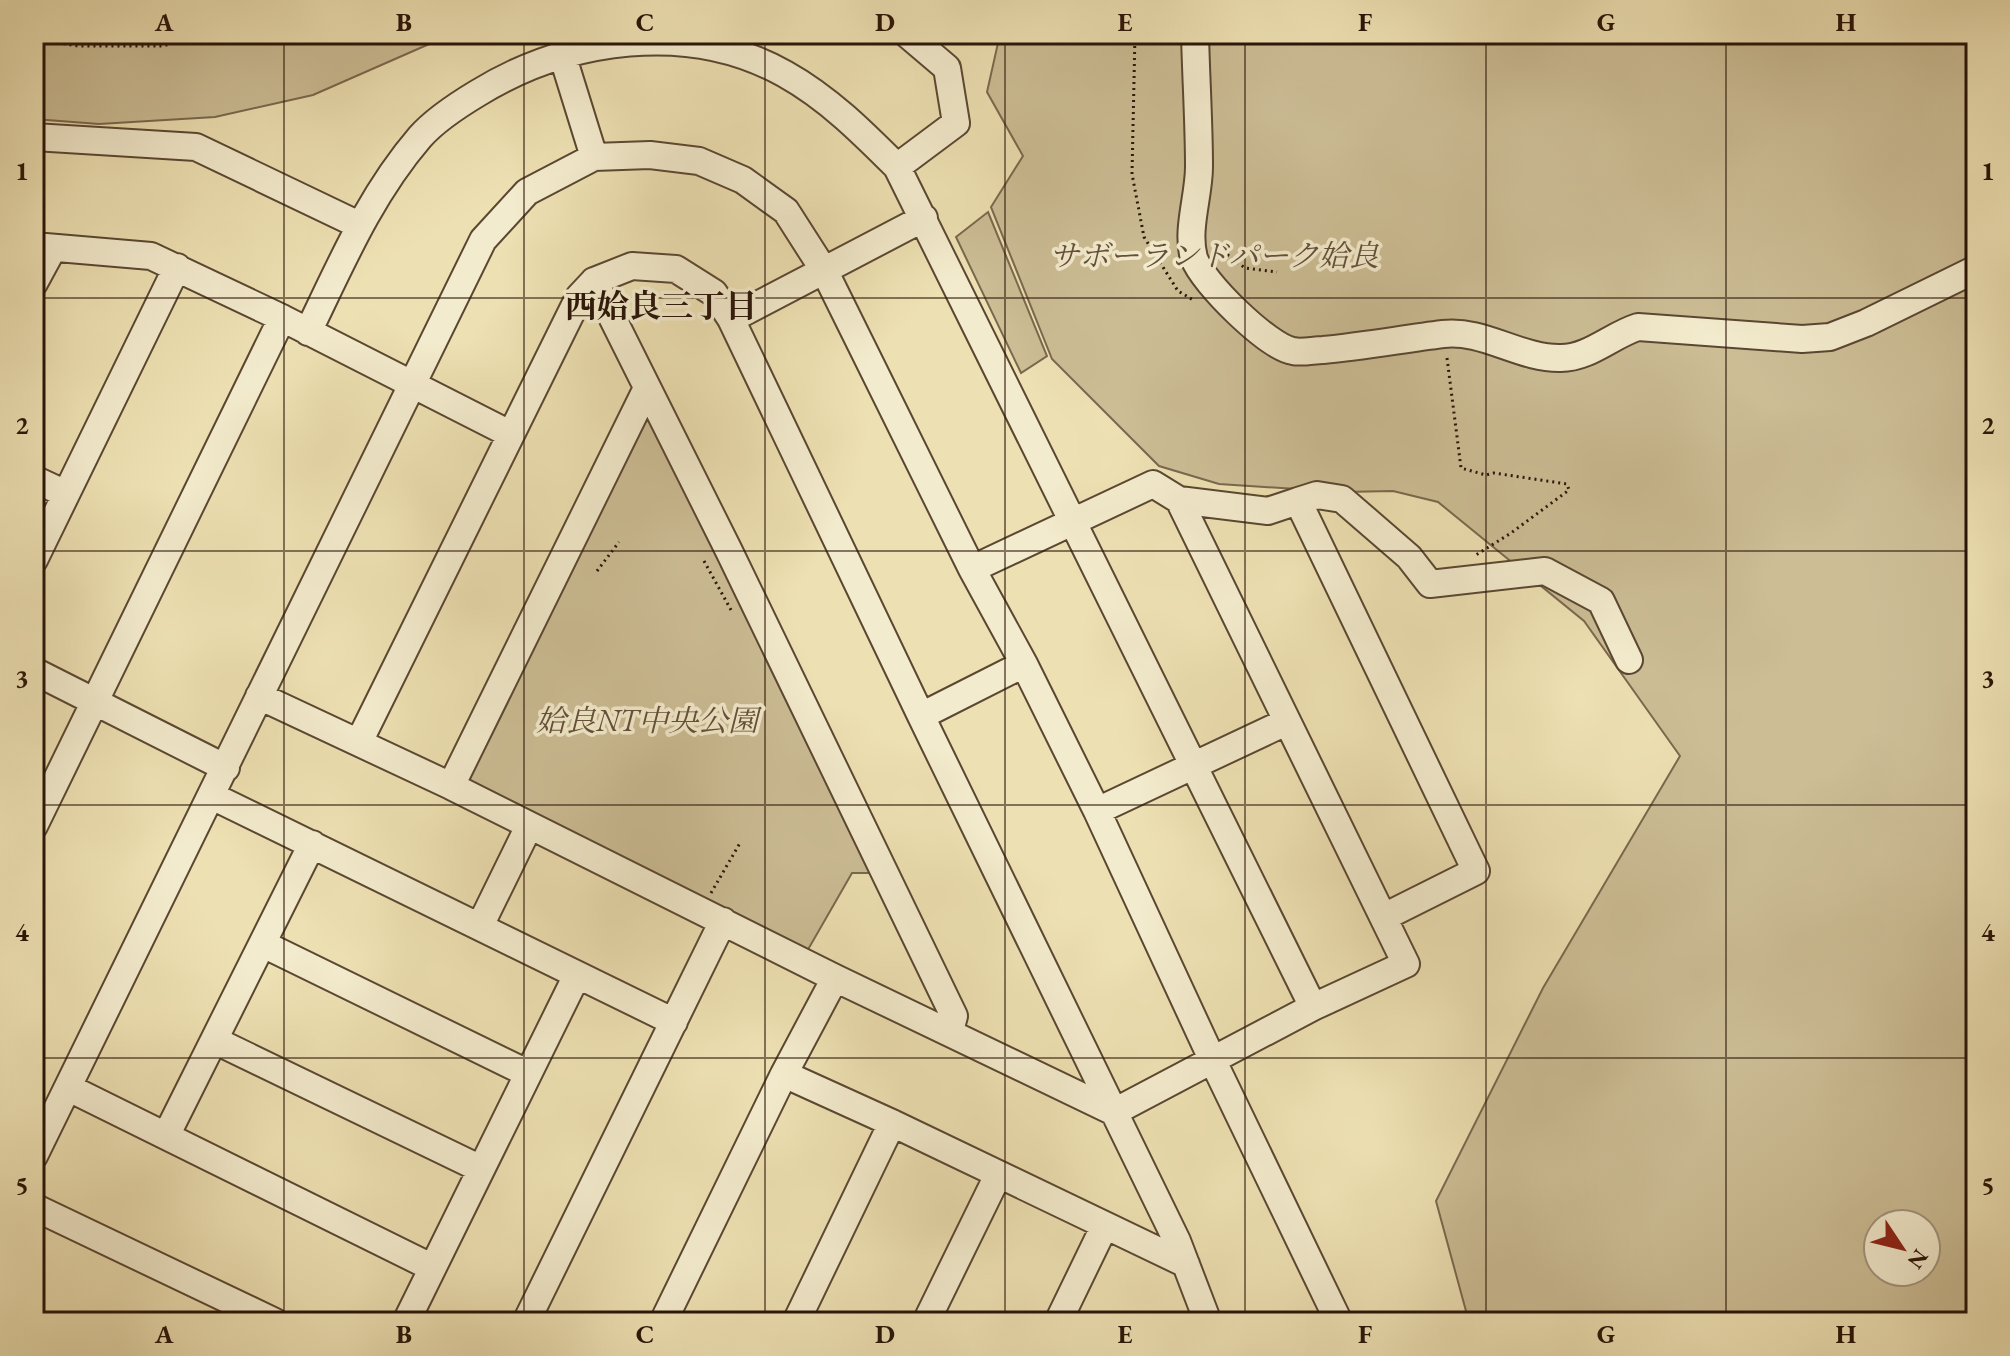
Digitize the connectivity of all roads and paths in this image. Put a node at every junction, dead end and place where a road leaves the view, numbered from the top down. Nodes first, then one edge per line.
1 (211, 34) edge
2 (907, 34) edge
3 (1195, 34) edge
4 (666, 37) edge
5 (34, 39) edge
6 (562, 54) junction
7 (34, 137) edge
8 (594, 157) junction
9 (897, 167) junction
10 (924, 218) junction
11 (359, 225) junction
12 (1193, 228) junction
13 (43, 247) edge
14 (177, 267) junction
15 (1976, 269) edge
16 (825, 272) junction
17 (1277, 272) dead end
18 (594, 281) junction
19 (34, 283) edge
20 (282, 318) junction
21 (731, 319) junction
22 (308, 332) junction
23 (1444, 334) junction
24 (410, 384) junction
25 (647, 388) junction
26 (510, 434) junction
27 (34, 479) edge
28 (66, 494) junction
29 (1179, 500) junction
30 (1298, 501) junction
31 (1073, 519) junction
32 (619, 542) dead end
33 (1471, 558) dead end
34 (34, 560) edge
35 (972, 569) junction
36 (597, 571) dead end
37 (1629, 660) dead end
38 (1024, 664) junction
39 (34, 671) edge
40 (259, 696) junction
41 (95, 701) junction
42 (921, 716) junction
43 (1286, 722) junction
44 (359, 742) junction
45 (1195, 765) junction
46 (226, 768) junction
47 (451, 786) junction
48 (212, 796) junction
49 (1097, 811) junction
50 (34, 826) edge
51 (529, 826) junction
52 (740, 843) dead end
53 (312, 844) junction
54 (712, 916) junction
55 (1384, 917) junction
56 (480, 926) junction
57 (263, 944) junction
58 (577, 975) junction
59 (835, 978) junction
60 (1313, 1007) junction
61 (674, 1022) junction
62 (950, 1031) junction
63 (214, 1040) junction
64 (1212, 1059) junction
65 (527, 1073) junction
66 (784, 1074) junction
67 (69, 1088) junction
68 (1114, 1112) junction
69 (892, 1123) junction
70 (166, 1136) junction
71 (34, 1156) edge
72 (481, 1169) junction
73 (998, 1175) junction
74 (34, 1207) edge
75 (1104, 1227) junction
76 (1186, 1264) junction
77 (431, 1267) junction
78 (1205, 1320) edge
79 (275, 1322) edge
80 (406, 1322) edge
81 (527, 1322) edge
82 (663, 1322) edge
83 (796, 1322) edge
84 (926, 1322) edge
85 (1058, 1322) edge
86 (1339, 1322) edge

1 - 5 path
2 - 9 street
3 - 12 street
4 - 6 street
4 - 9 street
6 - 8 street
6 - 11 street
7 - 11 street
8 - 16 street
8 - 24 street
9 - 10 street
10 - 16 street
10 - 31 street
11 - 22 street
12 - 17 path
12 - 23 street
13 - 14 street
13 - 19 street
14 - 20 street
14 - 28 street
15 - 23 street
16 - 21 street
16 - 35 street
18 - 21 street
18 - 25 street
18 - 26 street
20 - 22 street
20 - 41 street
21 - 42 street
22 - 24 street
23 - 33 path
24 - 26 street
24 - 40 street
25 - 47 street
25 - 62 street
26 - 44 street
27 - 28 street
28 - 34 street
29 - 30 street
29 - 31 street
29 - 43 street
30 - 37 street
30 - 55 street
31 - 35 street
31 - 45 street
32 - 36 path
35 - 38 street
38 - 42 street
38 - 49 street
39 - 41 street
40 - 44 street
40 - 46 street
41 - 46 street
41 - 50 street
42 - 68 street
43 - 45 street
43 - 55 street
44 - 47 street
45 - 49 street
45 - 60 street
46 - 48 street
47 - 51 street
48 - 53 street
48 - 67 street
49 - 64 street
51 - 54 street
51 - 56 street
52 - 54 path
53 - 56 street
53 - 57 street
54 - 59 street
54 - 61 street
55 - 60 street
56 - 58 street
57 - 63 street
57 - 65 street
58 - 61 street
58 - 65 street
59 - 62 street
59 - 66 street
60 - 64 street
61 - 81 street
62 - 68 street
63 - 70 street
63 - 72 street
64 - 68 street
64 - 86 street
65 - 72 street
66 - 69 street
66 - 82 street
67 - 70 street
67 - 71 street
68 - 76 street
69 - 73 street
69 - 83 street
70 - 77 street
72 - 77 street
73 - 75 street
73 - 84 street
74 - 79 street
75 - 76 street
75 - 85 street
76 - 78 street
77 - 80 street

